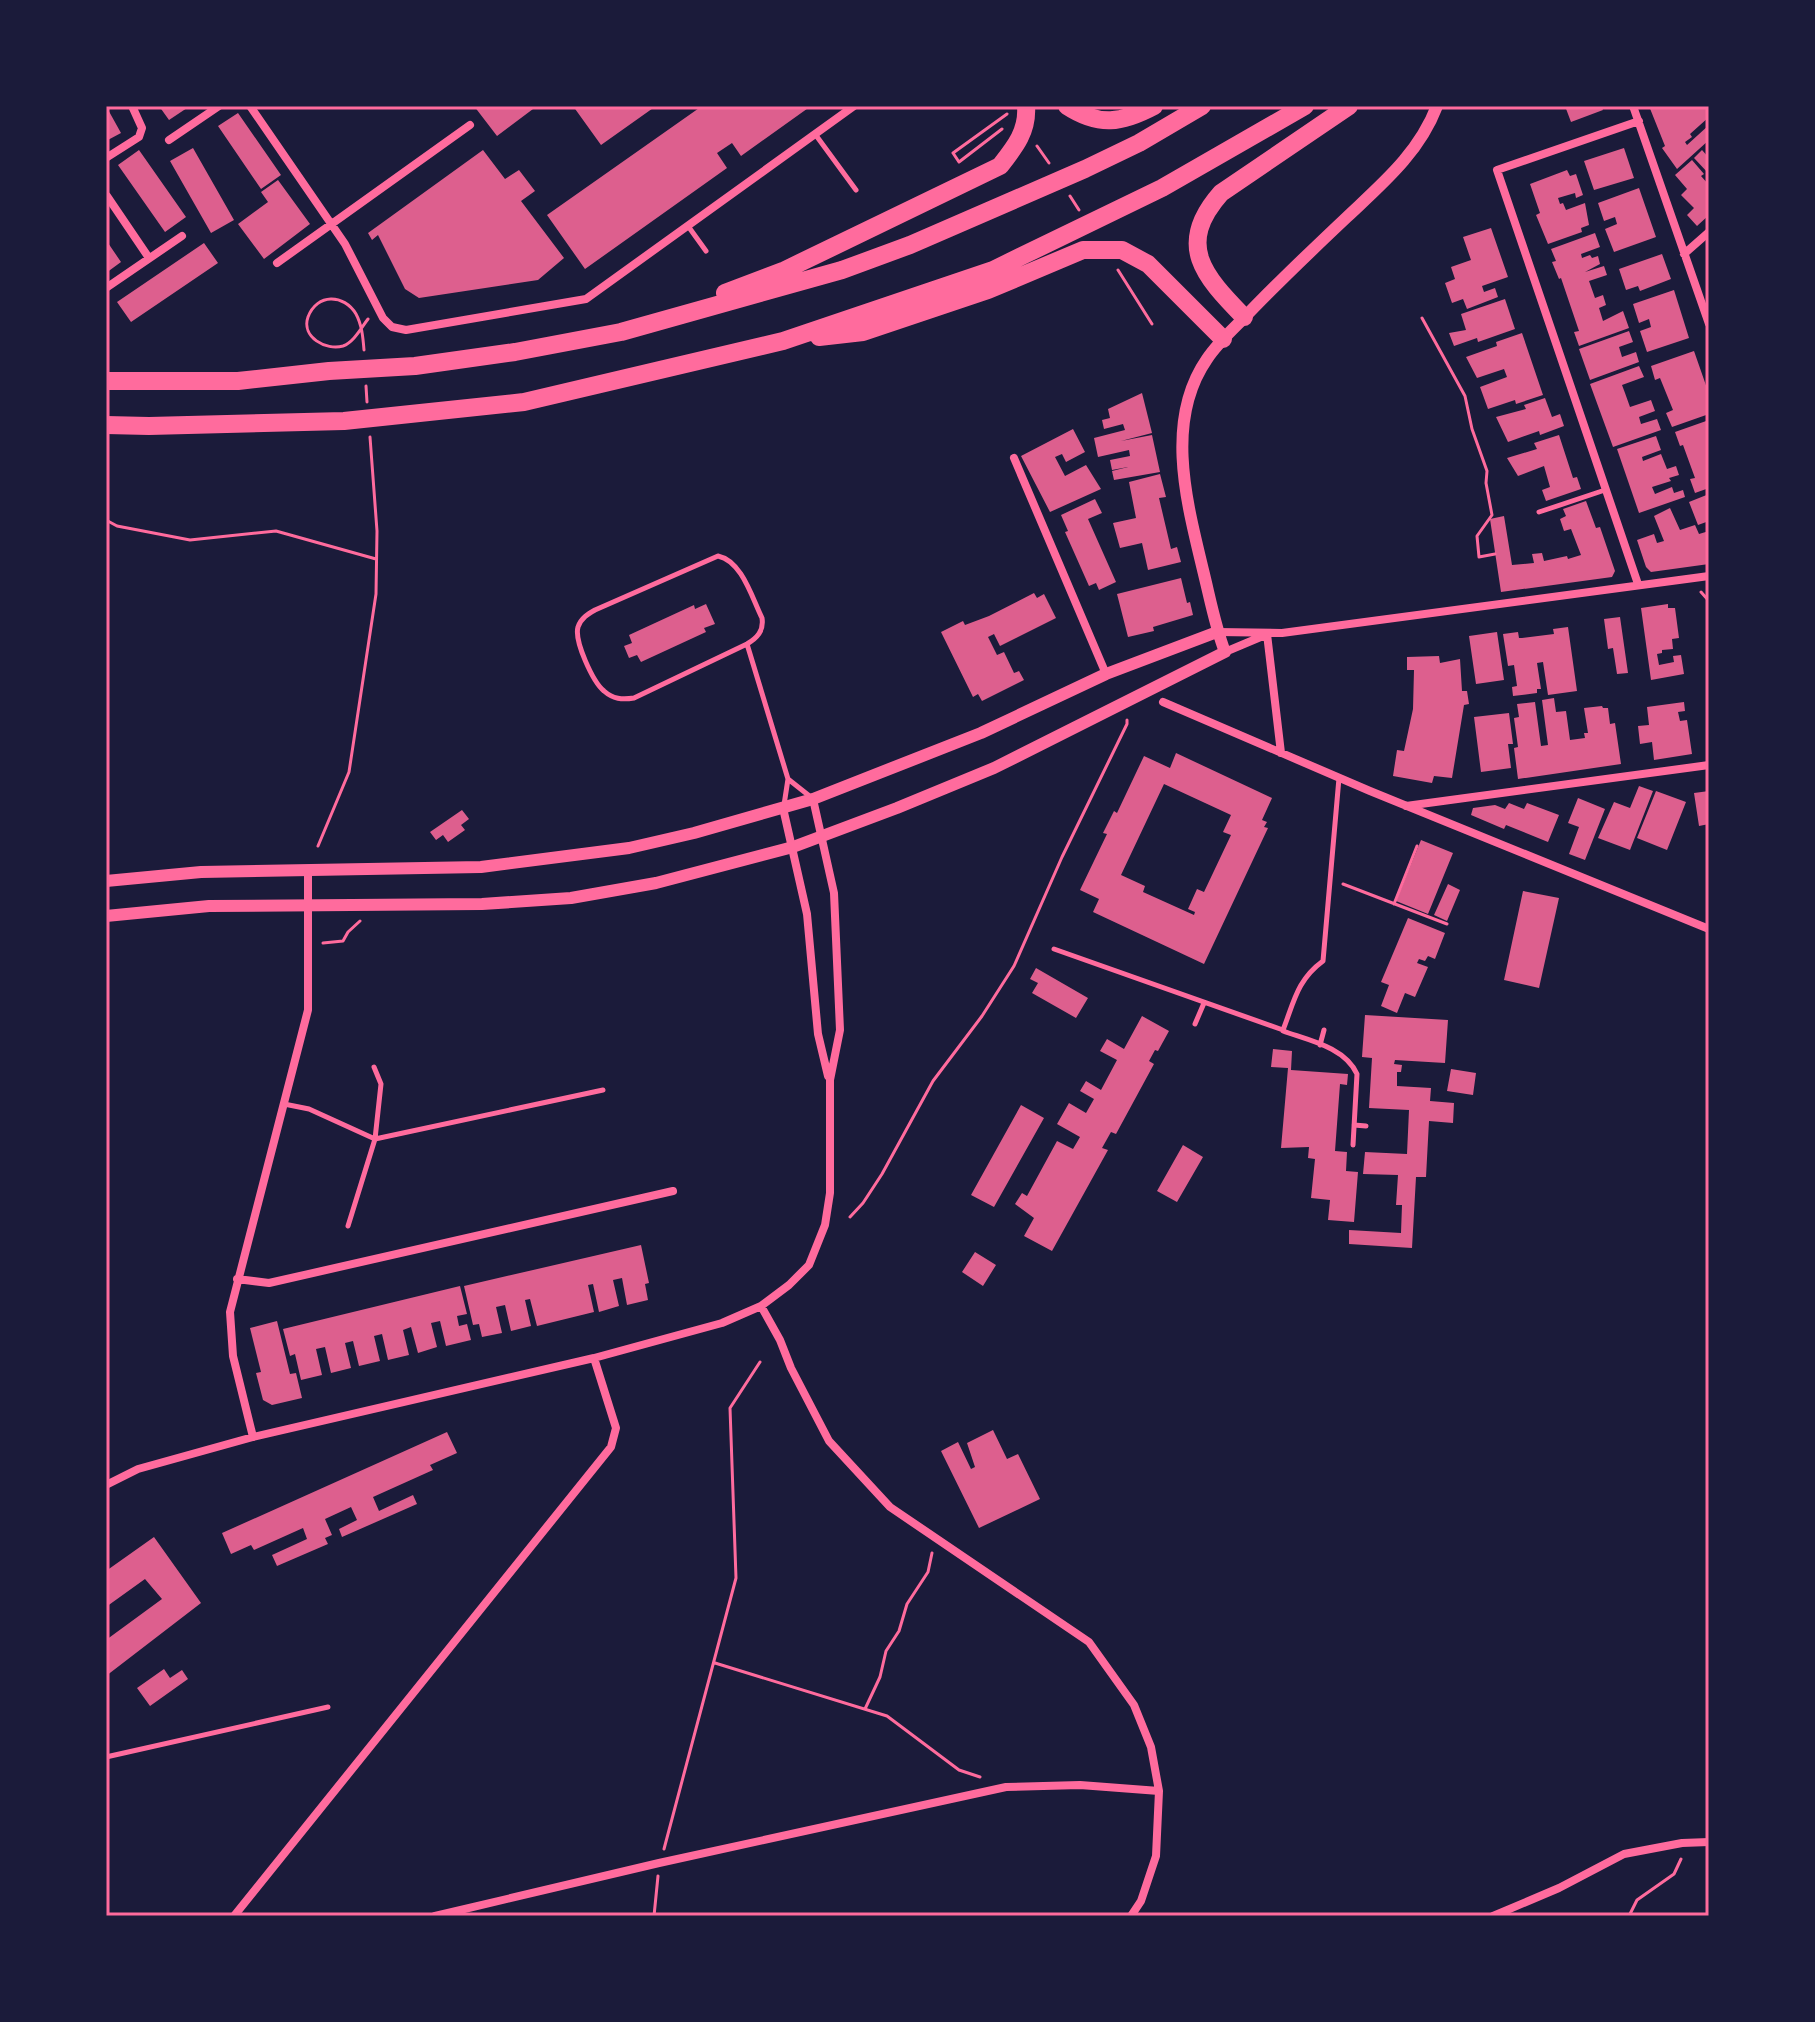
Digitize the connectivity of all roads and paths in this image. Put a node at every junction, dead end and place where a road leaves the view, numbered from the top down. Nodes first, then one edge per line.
1 (132, 106) edge
2 (219, 106) edge
3 (250, 106) edge
4 (854, 106) edge
5 (1026, 106) edge
6 (1067, 106) edge
7 (1154, 106) edge
8 (1202, 106) edge
9 (1305, 106) edge
10 (1349, 106) edge
11 (1437, 106) edge
12 (1633, 106) edge
13 (1639, 121) junction
14 (470, 125) dead end
15 (815, 134) junction
16 (169, 140) dead end
17 (106, 158) edge
18 (856, 190) dead end
19 (107, 196) edge
20 (330, 225) junction
21 (688, 226) junction
22 (1709, 232) edge
23 (182, 236) dead end
24 (706, 251) dead end
25 (1684, 254) junction
26 (149, 258) junction
27 (277, 263) dead end
28 (106, 288) edge
29 (377, 306) junction
30 (1244, 317) junction
31 (1422, 318) dead end
32 (1709, 324) edge
33 (621, 332) junction
34 (1223, 339) junction
35 (783, 341) junction
36 (364, 351) dead end
37 (106, 381) edge
38 (366, 381) dead end
39 (368, 411) dead end
40 (106, 425) edge
41 (369, 426) dead end
42 (1014, 458) dead end
43 (1606, 490) junction
44 (1539, 512) dead end
45 (106, 520) edge
46 (1495, 554) dead end
47 (376, 559) junction
48 (1709, 576) edge
49 (1638, 584) junction
50 (1699, 590) dead end
51 (1709, 601) edge
52 (1217, 632) junction
53 (1267, 634) junction
54 (747, 644) junction
55 (1225, 652) junction
56 (1106, 674) junction
57 (1163, 702) dead end
58 (1126, 712) dead end
59 (1281, 753) junction
60 (1709, 765) edge
61 (1339, 778) junction
62 (788, 779) junction
63 (813, 799) junction
64 (1405, 806) junction
65 (783, 808) junction
66 (823, 835) junction
67 (318, 846) dead end
68 (1417, 846) dead end
69 (793, 847) junction
70 (308, 869) junction
71 (1329, 879) junction
72 (106, 881) edge
73 (1394, 904) junction
74 (307, 907) junction
75 (106, 916) edge
76 (360, 921) dead end
77 (1447, 924) dead end
78 (1709, 929) edge
79 (323, 943) dead end
80 (1054, 949) dead end
81 (1204, 1003) junction
82 (1195, 1024) dead end
83 (1283, 1030) junction
84 (1324, 1030) dead end
85 (1320, 1045) junction
86 (374, 1067) dead end
87 (830, 1080) junction
88 (603, 1090) dead end
89 (284, 1104) junction
90 (1354, 1125) junction
91 (1366, 1126) dead end
92 (375, 1139) junction
93 (1353, 1145) dead end
94 (673, 1191) dead end
95 (850, 1217) dead end
96 (348, 1226) dead end
97 (237, 1279) junction
98 (761, 1306) junction
99 (594, 1358) junction
100 (760, 1362) dead end
101 (253, 1437) junction
102 (106, 1485) edge
103 (935, 1537) junction
104 (714, 1663) junction
105 (328, 1707) dead end
106 (865, 1709) junction
107 (106, 1757) edge
108 (1006, 1787) junction
109 (1159, 1791) junction
110 (1709, 1842) edge
111 (1682, 1843) junction
112 (659, 1863) junction
113 (234, 1916) edge
114 (435, 1916) edge
115 (654, 1916) edge
116 (1131, 1916) edge
117 (1493, 1916) edge
118 (1629, 1916) edge

1 - 17 street
2 - 16 street
3 - 20 street
4 - 15 street
5 - 33 highway
6 - 7 highway
8 - 33 highway
9 - 35 highway
10 - 30 highway
11 - 30 street
12 - 13 street
13 - 25 street
13 - 43 street
14 - 20 street
15 - 18 lane
15 - 21 street
19 - 26 street
20 - 27 street
20 - 29 street
21 - 24 lane
21 - 29 street
22 - 25 street
23 - 26 street
25 - 32 street
26 - 28 street
29 - 36 path
30 - 34 street
31 - 46 path
33 - 37 highway
34 - 35 highway
34 - 52 street
35 - 40 highway
38 - 39 path
41 - 47 path
42 - 56 street
43 - 44 lane
43 - 49 street
45 - 47 path
47 - 67 path
48 - 49 street
49 - 53 street
50 - 51 path
52 - 53 street
52 - 55 street
52 - 56 street
53 - 55 street
53 - 59 street
54 - 54 lane
54 - 62 lane
55 - 66 street
56 - 63 street
57 - 59 street
58 - 95 path
59 - 61 street
60 - 64 street
61 - 64 street
61 - 71 lane
62 - 63 lane
62 - 65 lane
63 - 65 street
63 - 66 street
64 - 78 street
65 - 69 street
65 - 70 street
66 - 69 street
66 - 87 street
68 - 73 path
69 - 74 street
69 - 87 street
70 - 72 street
70 - 74 street
71 - 73 path
71 - 83 lane
73 - 77 path
74 - 75 street
74 - 89 street
76 - 79 path
80 - 81 lane
81 - 82 lane
81 - 83 lane
83 - 85 lane
84 - 85 lane
85 - 90 lane
86 - 92 lane
87 - 98 street
88 - 92 lane
89 - 92 lane
89 - 97 street
90 - 91 lane
90 - 93 lane
92 - 96 lane
94 - 97 street
97 - 101 street
98 - 99 street
98 - 103 street
99 - 101 street
99 - 113 street
100 - 104 path
101 - 102 street
103 - 106 path
103 - 109 street
104 - 106 path
104 - 112 path
105 - 107 lane
106 - 108 path
108 - 109 street
108 - 112 street
109 - 116 street
110 - 111 street
111 - 117 street
111 - 118 path
112 - 114 street
112 - 115 path

